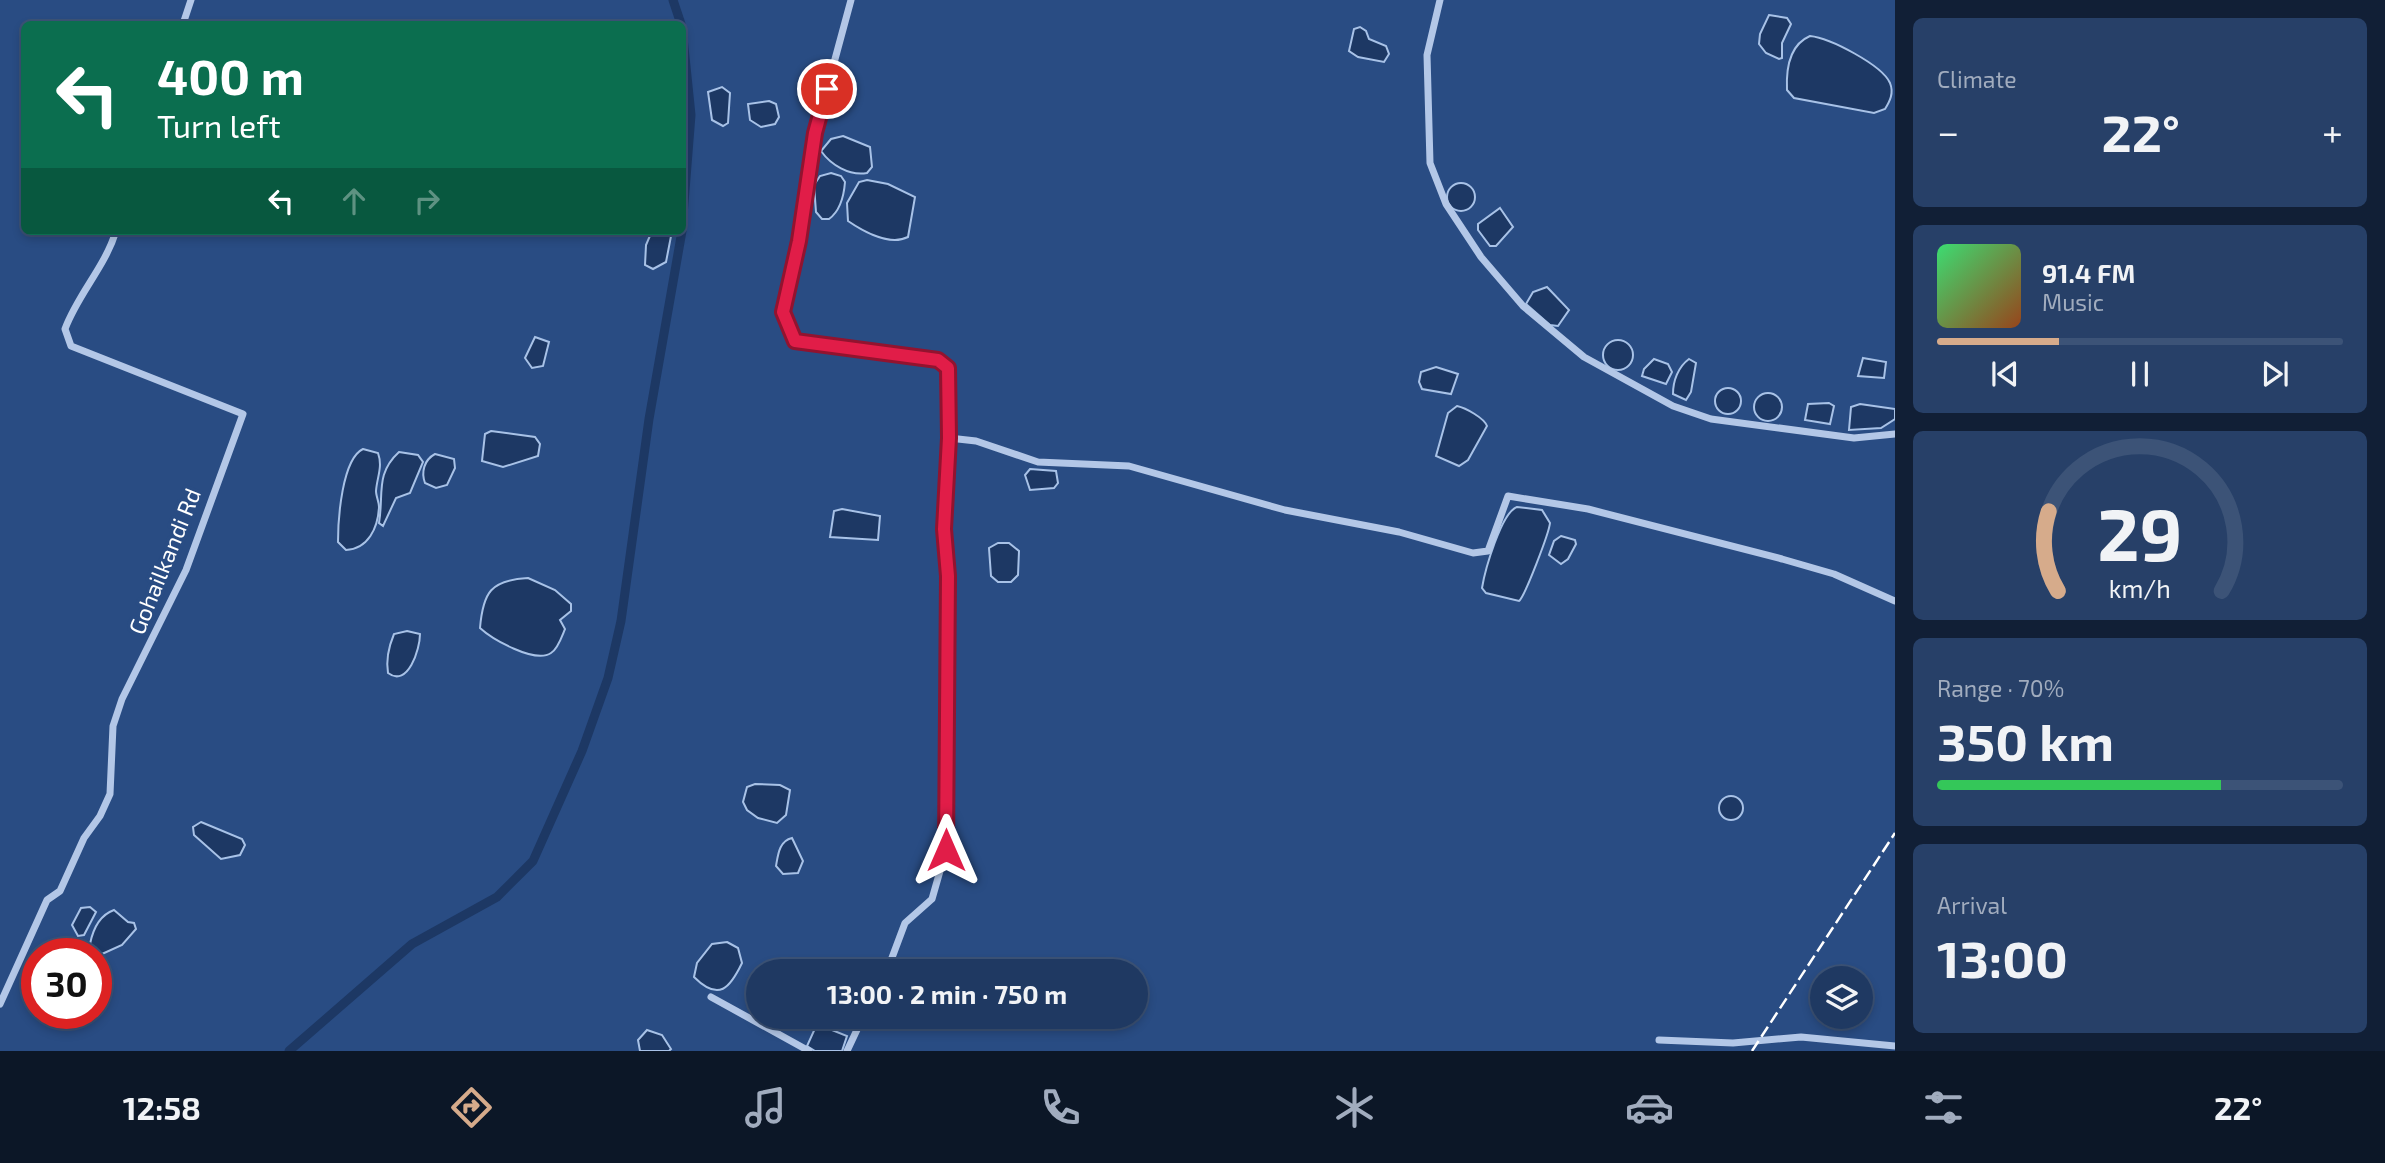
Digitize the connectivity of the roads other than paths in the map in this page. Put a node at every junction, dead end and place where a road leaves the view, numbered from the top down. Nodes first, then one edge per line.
1 (191, 0) edge
2 (850, 0) edge
3 (1440, 0) edge
4 (184, 21) edge
5 (114, 235) edge
6 (1895, 434) edge
7 (949, 438) junction
8 (1895, 601) edge
9 (892, 959) edge
10 (711, 997) dead end
11 (0, 1004) edge
12 (857, 1029) edge
13 (1660, 1040) dead end
14 (1895, 1046) edge
15 (809, 1051) edge
16 (847, 1051) edge

1 - 4 street
2 - 7 street
3 - 6 street
5 - 11 street, Gohailkandi Rd
7 - 8 street
7 - 9 street
10 - 15 street
12 - 16 street
13 - 14 street

